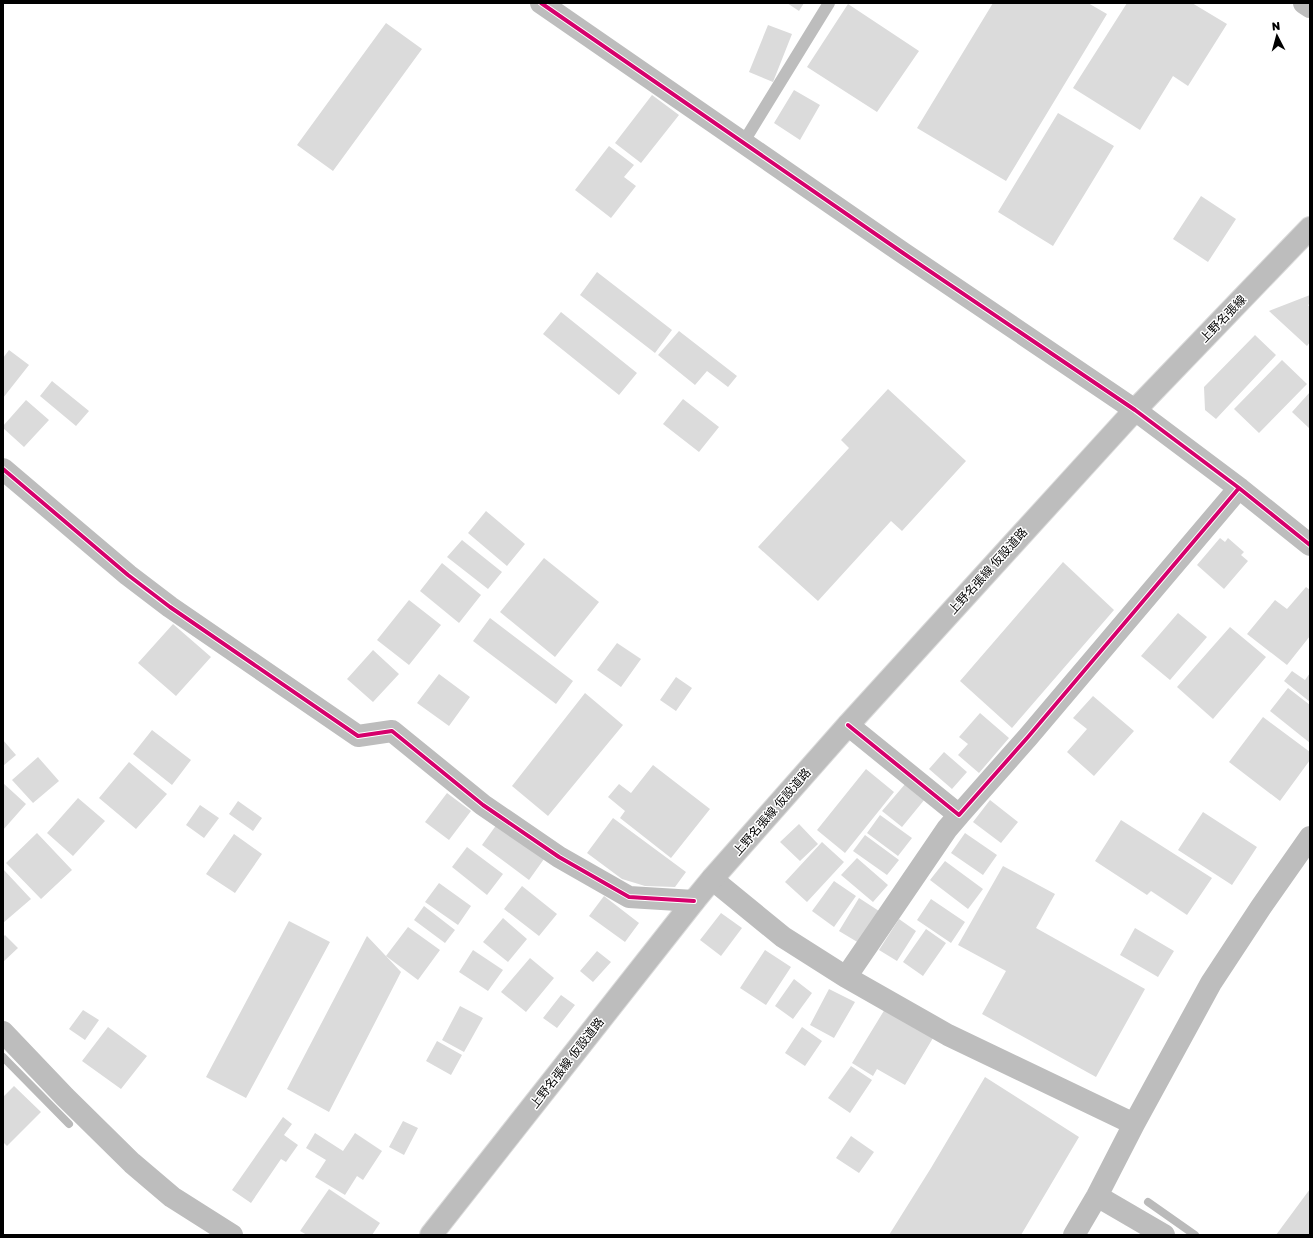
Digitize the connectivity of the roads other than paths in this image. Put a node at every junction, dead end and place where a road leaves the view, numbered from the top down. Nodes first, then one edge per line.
1 (541, 3) edge
2 (829, 3) edge
3 (1304, 3) edge
4 (1310, 7) edge
5 (743, 143) junction
6 (1310, 228) edge
7 (1136, 410) junction
8 (3, 470) edge
9 (1239, 488) junction
10 (1310, 545) edge
11 (848, 725) junction
12 (959, 815) junction
13 (1310, 836) edge
14 (712, 879) junction
15 (694, 901) junction
16 (846, 977) junction
17 (3, 1032) edge
18 (1134, 1124) junction
19 (1097, 1196) junction
20 (232, 1235) edge
21 (432, 1235) edge
22 (1074, 1235) edge
23 (1164, 1235) edge

1 - 5 street
2 - 5 lane
3 - 4 street
5 - 7 street
6 - 7 street, 上野名張線
7 - 9 street
7 - 11 street, 上野名張線 仮設道路
8 - 15 street
9 - 10 street
9 - 12 street
11 - 12 street
11 - 14 street, 上野名張線 仮設道路
12 - 16 street
13 - 18 street
14 - 15 street, 上野名張線 仮設道路
14 - 16 street
15 - 21 street, 上野名張線 仮設道路
16 - 18 street
17 - 20 street
18 - 19 street
19 - 22 street
19 - 23 street

